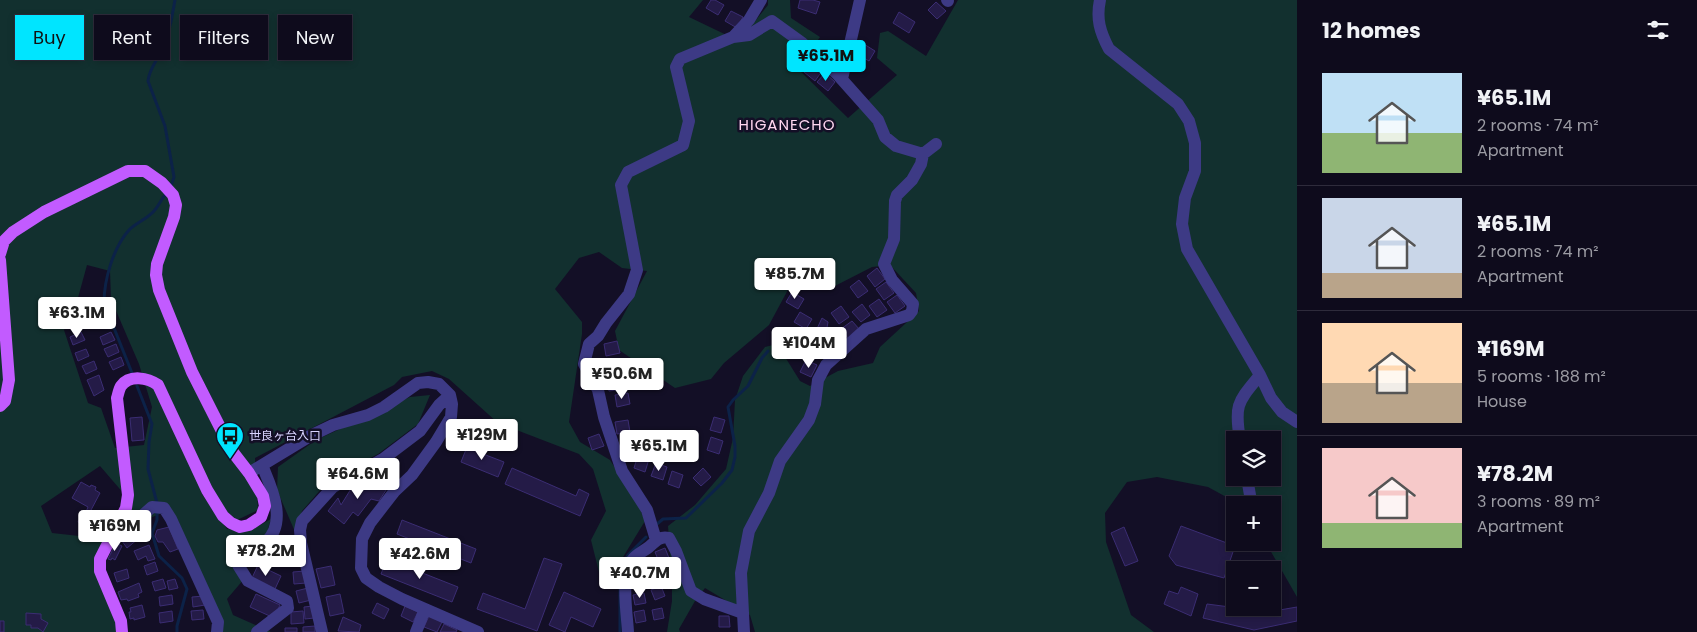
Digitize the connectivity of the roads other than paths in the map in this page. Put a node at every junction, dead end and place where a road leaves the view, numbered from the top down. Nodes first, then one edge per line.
1 (761, 0) edge
2 (860, 0) edge
3 (1100, 0) edge
4 (733, 37) junction
5 (842, 80) junction
6 (936, 144) dead end
7 (924, 154) junction
8 (0, 254) edge
9 (0, 260) edge
10 (1260, 374) junction
11 (450, 395) junction
12 (0, 406) edge
13 (1297, 422) edge
14 (1238, 431) edge
15 (262, 465) junction
16 (249, 473) junction
17 (112, 537) junction
18 (656, 540) junction
19 (425, 609) junction
20 (743, 613) junction
21 (122, 632) edge
22 (217, 632) edge
23 (257, 632) edge
24 (322, 632) edge
25 (416, 632) edge
26 (478, 632) edge
27 (628, 632) edge
28 (744, 632) edge

1 - 4 street
2 - 5 street
3 - 10 street
4 - 5 street
4 - 18 street
5 - 7 street
6 - 7 street
7 - 20 street
8 - 16 main road
9 - 12 main road
10 - 13 street
10 - 14 street
11 - 15 street
11 - 19 street
11 - 24 street
15 - 16 street
15 - 23 street
16 - 17 main road
17 - 21 main road
17 - 22 street
18 - 20 street
18 - 27 street
19 - 25 street
19 - 26 street
20 - 28 street

